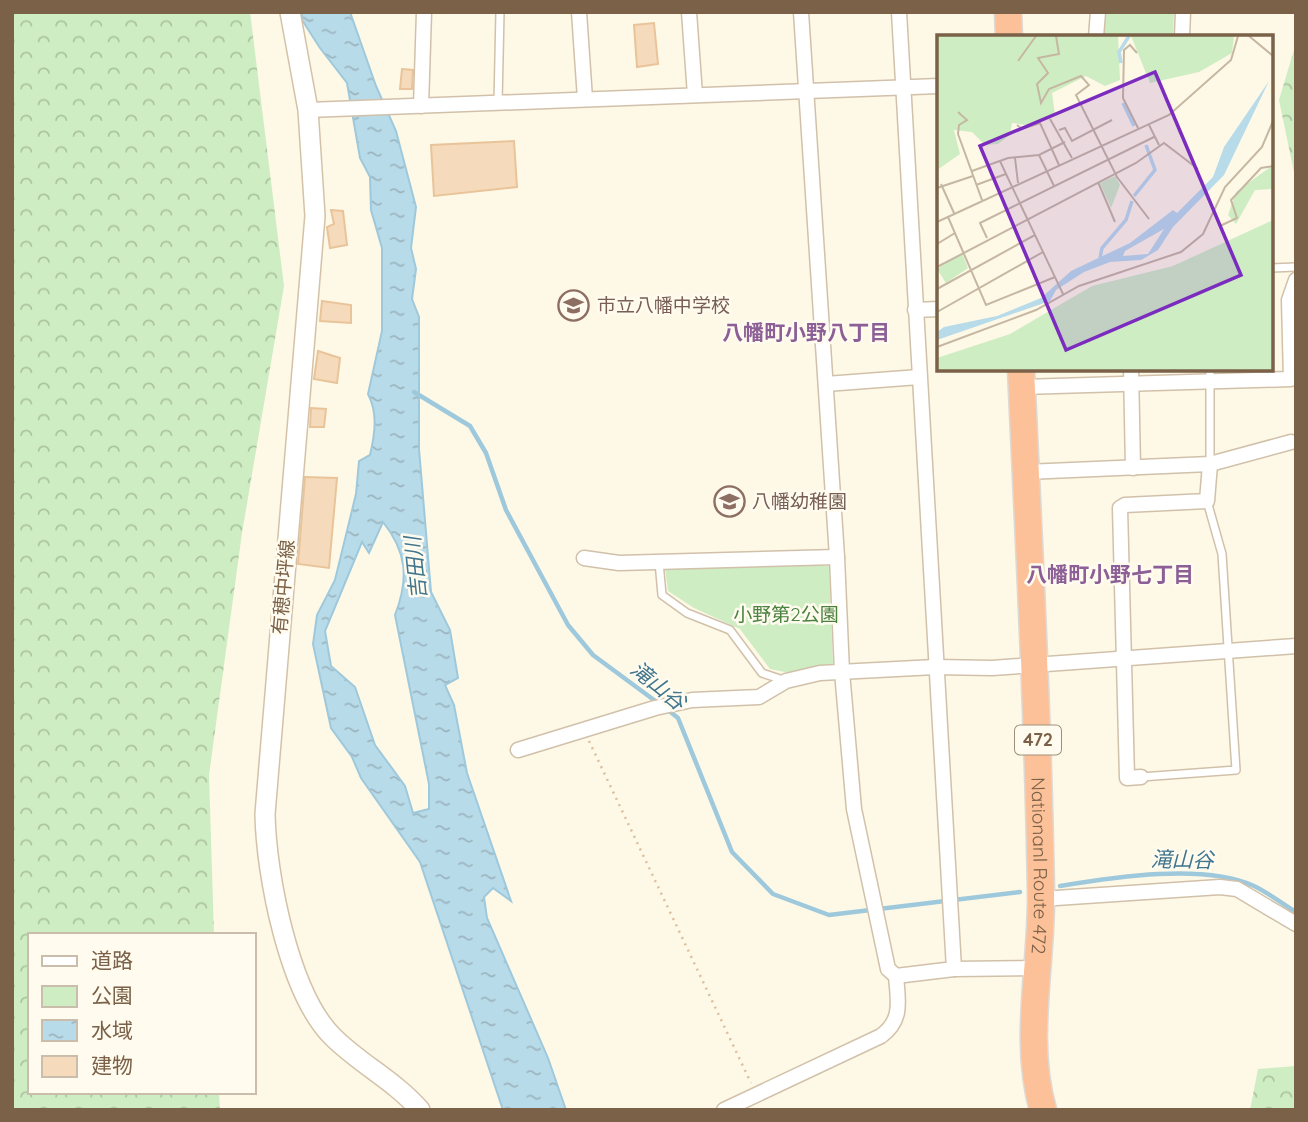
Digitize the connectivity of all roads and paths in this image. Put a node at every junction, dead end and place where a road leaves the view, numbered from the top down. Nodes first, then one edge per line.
1 (290, 12) edge
2 (425, 12) edge
3 (500, 12) edge
4 (579, 12) edge
5 (689, 12) edge
6 (801, 12) edge
7 (899, 12) edge
8 (1008, 12) edge
9 (1098, 12) edge
10 (1183, 12) edge
11 (1009, 35) edge
12 (1096, 35) edge
13 (1182, 35) edge
14 (903, 86) junction
15 (937, 86) edge
16 (806, 90) junction
17 (695, 95) junction
18 (585, 99) junction
19 (498, 103) junction
20 (421, 106) junction
21 (314, 109) junction
22 (1296, 267) edge
23 (1273, 268) edge
24 (1296, 280) edge
25 (937, 309) edge
26 (915, 310) junction
27 (1131, 376) edge
28 (1211, 376) edge
29 (919, 377) junction
30 (1022, 378) edge
31 (826, 384) junction
32 (1291, 442) dead end
33 (1210, 464) junction
34 (1133, 468) junction
35 (1026, 472) junction
36 (1206, 501) junction
37 (837, 557) junction
38 (584, 558) dead end
39 (659, 562) junction
40 (1296, 646) edge
41 (1230, 651) junction
42 (1123, 658) junction
43 (1036, 663) junction
44 (935, 667) junction
45 (842, 672) junction
46 (786, 681) junction
47 (586, 731) junction
48 (518, 750) dead end
49 (1141, 777) joint
50 (1041, 898) junction
51 (1296, 924) edge
52 (1036, 968) junction
53 (954, 969) junction
54 (897, 976) junction
55 (756, 1095) junction
56 (420, 1110) edge
57 (724, 1110) edge
58 (1043, 1110) edge

1 - 21 main road, 有穂中坪線
2 - 20 street
3 - 19 lane
4 - 18 street
5 - 17 street
6 - 16 street
7 - 14 street
8 - 11 highway
9 - 12 street
10 - 13 street
14 - 15 street
14 - 16 street
14 - 26 street
16 - 17 street
16 - 31 street
17 - 18 street
18 - 19 street
19 - 20 street
20 - 21 street
21 - 56 main road, 有穂中坪線
22 - 23 lane
24 - 28 street
25 - 26 street
26 - 29 street
27 - 28 street
27 - 30 street
27 - 34 street
28 - 33 lane
29 - 31 street
29 - 44 street
30 - 35 highway, Nationanl Route 472 / 472
31 - 37 street
32 - 33 street
33 - 34 street
33 - 36 street
34 - 35 street
35 - 43 highway, Nationanl Route 472 / 472
36 - 41 lane
36 - 42 street
37 - 39 street
37 - 45 street
38 - 39 street
39 - 46 lane
40 - 41 street
41 - 42 street
41 - 49 lane
42 - 43 street
42 - 49 street
43 - 44 street
43 - 50 highway, Nationanl Route 472 / 472
44 - 45 street
44 - 53 street
45 - 46 street
45 - 54 street
46 - 47 street
47 - 48 street
47 - 55 path
50 - 51 street
50 - 52 highway, Nationanl Route 472 / 472
52 - 53 street
52 - 58 highway, Nationanl Route 472 / 472
53 - 54 street
54 - 55 street
55 - 57 street

